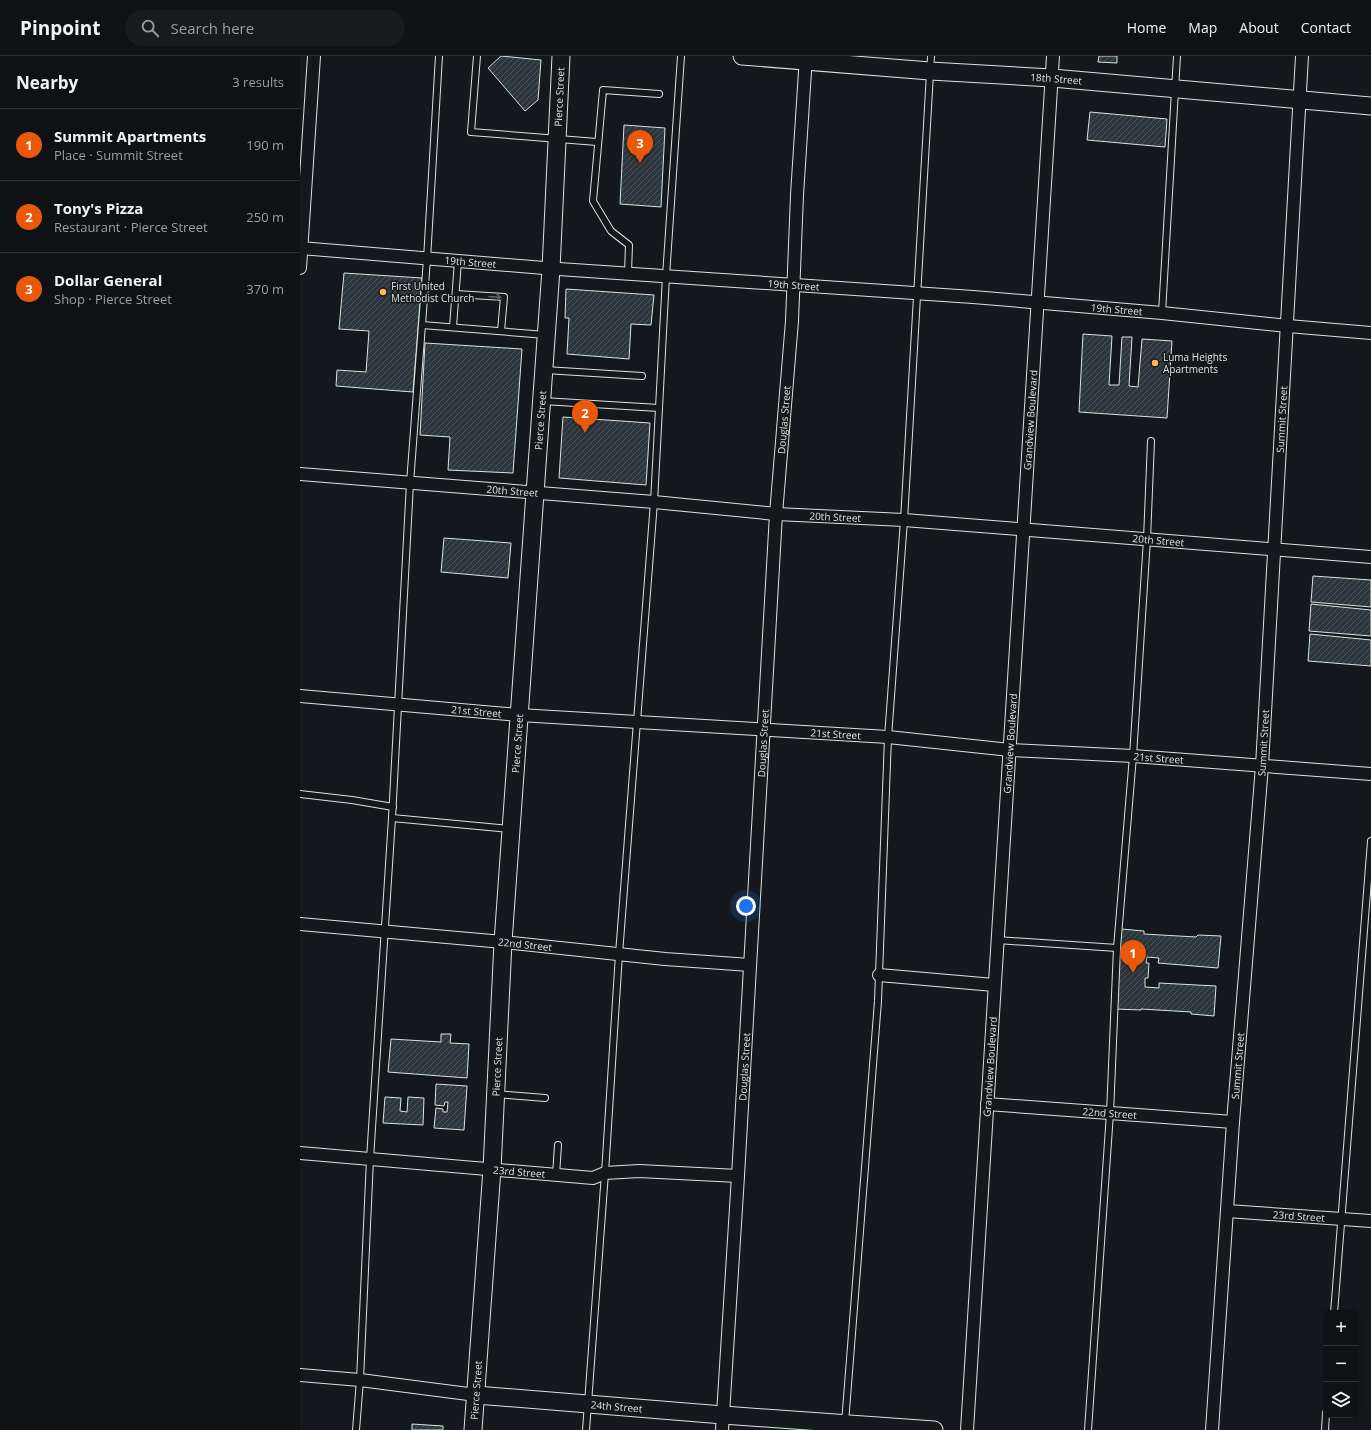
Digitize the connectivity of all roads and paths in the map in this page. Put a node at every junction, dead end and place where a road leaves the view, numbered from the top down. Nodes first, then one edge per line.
1 (314, 56) edge
2 (439, 56) edge
3 (477, 56) edge
4 (561, 56) edge
5 (681, 56) edge
6 (742, 56) edge
7 (1053, 56) edge
8 (1177, 56) edge
9 (1302, 56) edge
10 (806, 58) edge
11 (931, 63) edge
12 (1052, 78) junction
13 (1175, 88) junction
14 (659, 94) dead end
15 (1299, 99) junction
16 (1371, 106) edge
17 (556, 139) junction
18 (598, 142) junction
19 (301, 248) edge
20 (427, 259) junction
21 (458, 261) junction
22 (300, 268) edge
23 (551, 269) junction
24 (628, 273) junction
25 (666, 276) junction
26 (793, 285) junction
27 (918, 293) junction
28 (456, 294) junction
29 (1038, 302) junction
30 (1162, 313) junction
31 (422, 325) junction
32 (1288, 326) junction
33 (453, 327) junction
34 (502, 331) junction
35 (1371, 333) edge
36 (546, 335) junction
37 (543, 370) junction
38 (642, 376) dead end
39 (541, 401) junction
40 (659, 408) junction
41 (1150, 441) dead end
42 (300, 474) edge
43 (410, 483) junction
44 (535, 492) junction
45 (654, 502) junction
46 (776, 514) junction
47 (904, 520) junction
48 (1023, 529) junction
49 (1147, 539) junction
50 (1274, 549) junction
51 (1371, 557) edge
52 (300, 696) edge
53 (399, 705) junction
54 (519, 715) junction
55 (638, 722) junction
56 (764, 729) junction
57 (888, 737) junction
58 (1010, 750) junction
59 (1133, 756) junction
60 (1262, 766) junction
61 (1371, 774) edge
62 (300, 794) edge
63 (393, 807) junction
64 (392, 818) junction
65 (511, 830) junction
66 (1371, 841) edge
67 (300, 924) edge
68 (385, 932) junction
69 (997, 940) junction
70 (503, 942) junction
71 (1117, 948) junction
72 (620, 954) junction
73 (750, 965) junction
74 (879, 976) junction
75 (994, 985) junction
76 (496, 1094) junction
77 (545, 1098) dead end
78 (987, 1104) junction
79 (1110, 1113) junction
80 (1233, 1122) junction
81 (558, 1145) dead end
82 (300, 1153) edge
83 (370, 1159) junction
84 (492, 1169) junction
85 (605, 1173) junction
86 (556, 1175) junction
87 (738, 1176) junction
88 (1227, 1211) junction
89 (1342, 1218) junction
90 (1371, 1220) edge
91 (1334, 1310) edge
92 (300, 1375) edge
93 (360, 1380) junction
94 (476, 1395) junction
95 (587, 1404) junction
96 (1326, 1418) edge
97 (723, 1423) edge
98 (845, 1423) junction
99 (356, 1430) edge
100 (473, 1430) edge
101 (586, 1430) edge
102 (934, 1430) edge
103 (967, 1430) edge
104 (1088, 1430) edge
105 (1212, 1430) edge
106 (1325, 1430) edge

1 - 19 street
2 - 20 lane
3 - 17 lane
4 - 17 main road, Pierce Street
5 - 25 lane
6 - 10 main road, 18th Street
7 - 12 street, Grandview Boulevard
8 - 13 lane
9 - 15 street, Summit Street
10 - 11 main road, 18th Street
10 - 26 street, Douglas Street
11 - 12 main road, 18th Street
11 - 27 lane
12 - 13 main road, 18th Street
12 - 29 street, Grandview Boulevard
13 - 15 main road, 18th Street
13 - 30 lane
14 - 18 lane
15 - 16 main road, 18th Street
15 - 32 street, Summit Street
17 - 18 lane
17 - 23 main road, Pierce Street
18 - 24 lane
19 - 20 street, 19th Street
19 - 22 street
20 - 21 street, 19th Street
20 - 31 lane
21 - 23 street, 19th Street
21 - 28 lane
23 - 24 street, 19th Street
23 - 36 main road, Pierce Street
24 - 25 street, 19th Street
25 - 26 street, 19th Street
25 - 40 lane
26 - 27 street, 19th Street
26 - 46 street, Douglas Street
27 - 29 street, 19th Street
27 - 47 lane
28 - 33 lane
28 -> 34 lane
29 - 30 street, 19th Street
29 - 48 street, Grandview Boulevard
30 - 32 street, 19th Street
31 - 33 lane
31 - 43 lane
32 - 35 street, 19th Street
32 - 50 street, Summit Street
33 - 34 lane
34 - 36 lane
36 - 37 main road, Pierce Street
37 - 38 lane
37 - 39 main road, Pierce Street
39 - 40 lane
39 - 44 main road, Pierce Street
40 - 45 lane
41 - 49 lane
42 - 43 street, 20th Street
43 - 44 street, 20th Street
43 - 53 lane
44 - 45 street, 20th Street
44 - 54 main road, Pierce Street
45 - 46 street, 20th Street
45 - 55 lane
46 - 47 street, 20th Street
46 - 56 street, Douglas Street
47 - 48 street, 20th Street
47 - 57 lane
48 - 49 street, 20th Street
48 - 58 street, Grandview Boulevard
49 - 50 street, 20th Street
49 - 59 lane
50 - 51 street, 20th Street
50 - 60 street, Summit Street
52 - 53 street, 21st Street
53 - 54 street, 21st Street
53 - 63 lane
54 - 55 street, 21st Street
54 - 65 main road, Pierce Street
55 - 56 street, 21st Street
55 - 72 lane
56 - 57 street, 21st Street
56 - 73 street, Douglas Street
57 - 58 street, 21st Street
57 - 74 lane
58 - 59 street, 21st Street
58 - 69 street, Grandview Boulevard
59 - 60 street, 21st Street
59 - 71 lane
60 - 61 street, 21st Street
60 - 80 street, Summit Street
62 - 63 lane
63 - 64 lane
64 - 65 lane
64 - 68 lane
65 - 70 main road, Pierce Street
66 - 89 lane
67 - 68 street, 22nd Street
68 - 70 street, 22nd Street
68 - 83 lane
69 - 71 lane
69 - 75 street, Grandview Boulevard
70 - 72 street, 22nd Street
70 - 76 main road, Pierce Street
71 - 79 lane
72 - 73 street, 22nd Street
72 - 85 lane
73 - 87 street, Douglas Street
74 - 75 street
74 - 98 lane
75 - 78 street, Grandview Boulevard
76 - 77 lane
76 - 84 main road, Pierce Street
78 - 79 street, 22nd Street
78 - 103 street, Grandview Boulevard
79 - 80 street, 22nd Street
79 - 104 lane
80 - 88 street, Summit Street
81 - 86 lane
82 - 83 street, 23rd Street
83 - 84 street, 23rd Street
83 - 93 lane
84 - 86 street, 23rd Street
84 - 94 main road, Pierce Street
85 - 86 street, 23rd Street
85 - 87 street, 23rd Street
85 - 95 lane
87 - 97 street, Douglas Street
88 - 89 street, 23rd Street
88 - 105 street, Summit Street
89 - 90 street, 23rd Street
89 - 91 lane
92 - 93 street, 24th Street
93 - 94 street, 24th Street
93 - 99 lane
94 - 95 main road, 24th Street
94 - 100 main road, Pierce Street
95 - 97 main road, 24th Street
95 - 101 lane
96 - 106 lane
97 - 98 main road, 24th Street
98 - 102 main road, 24th Street

